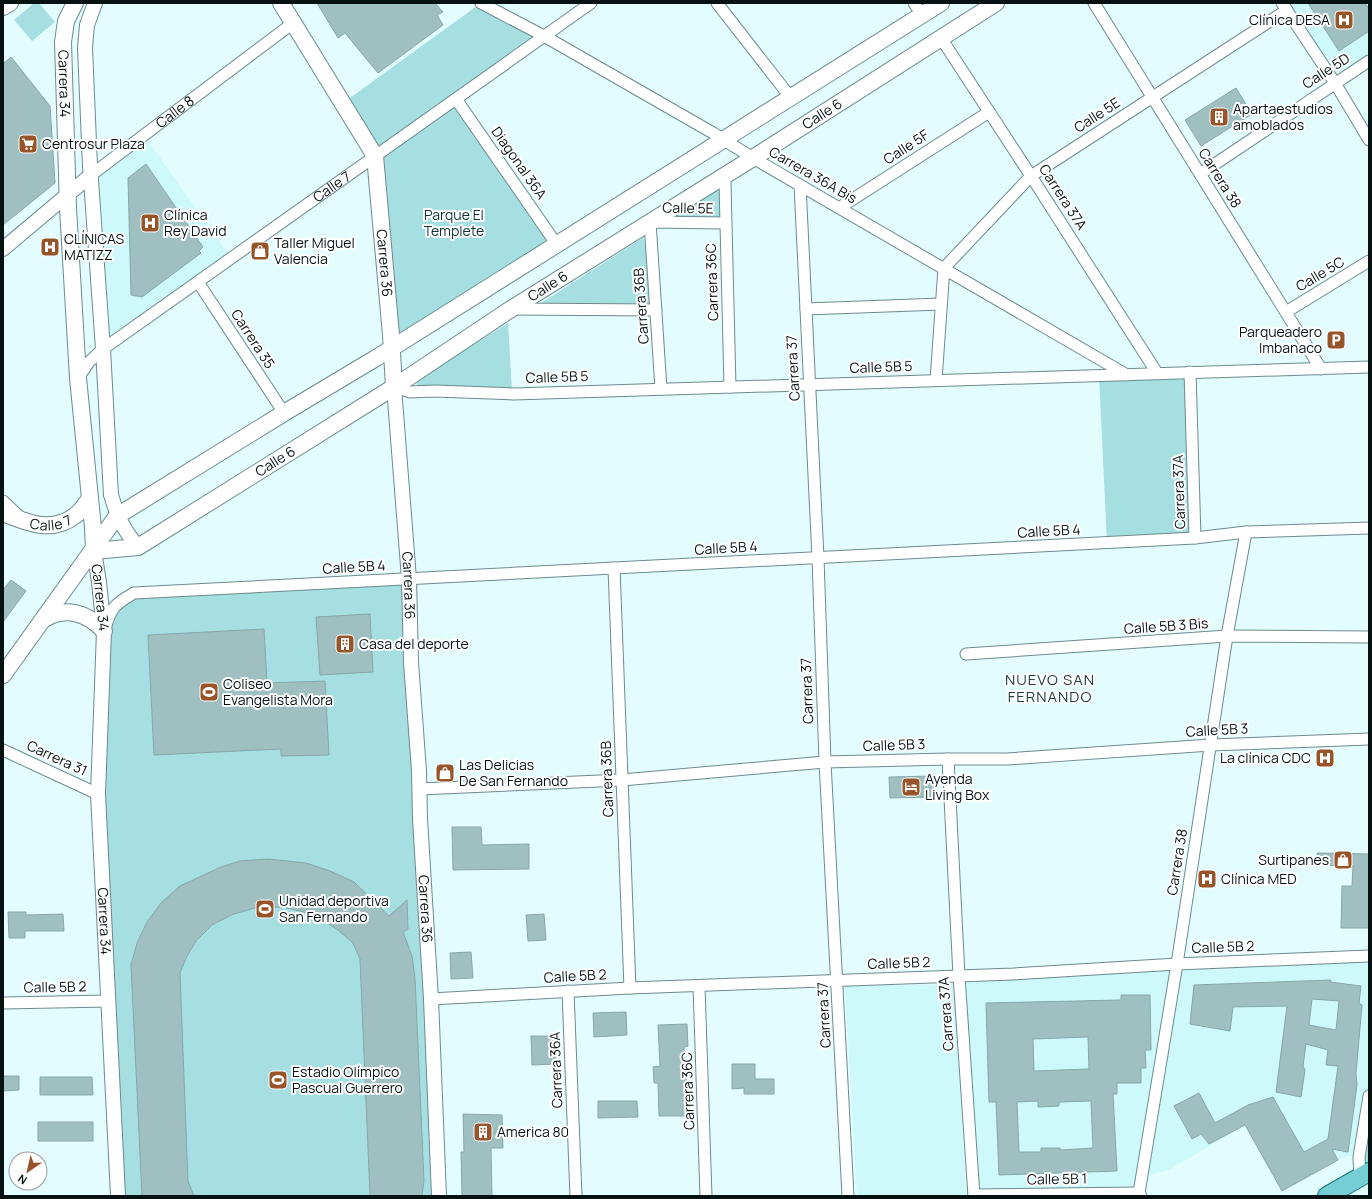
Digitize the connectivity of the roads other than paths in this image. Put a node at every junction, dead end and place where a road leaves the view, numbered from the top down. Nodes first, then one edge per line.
1 (10, 3) edge
2 (75, 3) edge
3 (95, 3) edge
4 (281, 3) edge
5 (481, 3) edge
6 (591, 3) edge
7 (717, 3) edge
8 (941, 3) edge
9 (996, 3) edge
10 (1094, 3) edge
11 (3, 7) edge
12 (1284, 7) edge
13 (918, 9) edge
14 (978, 10) edge
15 (293, 23) junction
16 (544, 36) junction
17 (941, 38) junction
18 (1369, 61) edge
19 (1335, 83) junction
20 (1152, 96) junction
21 (791, 98) junction
22 (456, 99) junction
23 (989, 112) junction
24 (1369, 140) edge
25 (724, 141) junction
26 (375, 156) junction
27 (753, 158) junction
28 (1200, 174) junction
29 (91, 175) junction
30 (724, 176) junction
31 (1031, 176) junction
32 (800, 185) junction
33 (67, 195) junction
34 (839, 208) junction
35 (650, 222) junction
36 (725, 223) junction
37 (557, 245) junction
38 (3, 249) edge
39 (1369, 261) edge
40 (944, 268) junction
41 (198, 282) junction
42 (941, 304) junction
43 (511, 309) junction
44 (806, 309) junction
45 (656, 310) junction
46 (1286, 312) junction
47 (103, 349) junction
48 (392, 349) junction
49 (1369, 367) edge
50 (1321, 369) junction
51 (1190, 372) junction
52 (1157, 374) junction
53 (1128, 375) junction
54 (78, 378) junction
55 (936, 380) junction
56 (809, 384) junction
57 (394, 387) junction
58 (730, 387) junction
59 (660, 389) junction
60 (284, 413) junction
61 (90, 498) junction
62 (3, 501) edge
63 (3, 513) edge
64 (117, 516) junction
65 (24, 521) junction
66 (1369, 528) edge
67 (1246, 532) junction
68 (1195, 538) junction
69 (138, 547) junction
70 (94, 551) junction
71 (818, 558) junction
72 (614, 568) junction
73 (409, 579) junction
74 (43, 620) junction
75 (104, 631) junction
76 (1227, 636) junction
77 (1369, 637) edge
78 (966, 654) dead end
79 (3, 675) edge
80 (1369, 739) edge
81 (1210, 745) junction
82 (3, 750) edge
83 (948, 758) junction
84 (825, 762) junction
85 (622, 780) junction
86 (420, 789) junction
87 (98, 794) junction
88 (1369, 956) edge
89 (1177, 964) junction
90 (959, 976) junction
91 (837, 980) junction
92 (699, 986) junction
93 (630, 988) junction
94 (568, 991) junction
95 (431, 999) junction
96 (108, 1001) junction
97 (3, 1003) edge
98 (1369, 1096) edge
99 (1364, 1175) edge
100 (1140, 1194) edge
101 (118, 1196) edge
102 (439, 1196) edge
103 (576, 1196) edge
104 (706, 1196) edge
105 (848, 1196) edge
106 (974, 1196) edge
107 (1327, 1196) edge

1 - 11 main road
2 - 33 main road, Carrera 34
3 - 29 street, Carrera 34
4 - 15 main road, Carrera 36
5 - 16 street, Carrera 36A Bis
6 - 16 street, Calle 7
7 - 21 street
8 - 13 main road
9 - 14 main road, Calle 6
10 - 20 street, Carrera 38
12 - 19 street
12 - 20 street, Calle 5E
13 - 21 main road
14 - 17 main road, Calle 6
15 - 26 main road, Carrera 36
15 - 29 street, Calle 8
16 - 22 street, Calle 7
16 - 25 street, Carrera 36A Bis
17 - 23 street, Carrera 37A
17 - 27 main road, Calle 6
18 - 19 street, Calle 5D
19 - 24 street
19 - 28 street, Calle 5D
20 - 28 street, Carrera 38
20 - 31 street, Calle 5E
21 - 25 main road
22 - 26 street, Calle 7
22 - 37 street, Diagonal 36A
23 - 31 street, Carrera 37A
23 - 34 street, Calle 5F
25 - 27 street, Carrera 36A Bis
25 - 37 main road
26 - 41 street, Calle 7
26 - 48 main road, Carrera 36
27 - 30 main road, Calle 6
27 - 32 street, Carrera 36A Bis
28 - 46 street, Carrera 38
29 - 33 street, Calle 8
29 - 47 street, Carrera 34
30 - 35 main road, Calle 6
30 - 36 street, Carrera 36C
31 - 40 street, Calle 5E
31 - 52 street, Carrera 37A
32 - 34 street, Carrera 36A Bis
32 - 44 street, Carrera 37
33 - 38 street, Calle 8
33 - 54 main road, Carrera 34
34 - 40 street, Carrera 36A Bis
35 - 36 street, Calle 5E
35 - 43 main road, Calle 6
35 - 45 street, Carrera 36B
36 - 58 street, Carrera 36C
37 - 48 main road
39 - 46 street, Calle 5C
40 - 42 street
40 - 53 street, Carrera 36A Bis
41 - 47 street, Calle 7
41 - 60 street, Carrera 35
42 - 44 street
42 - 55 street
43 - 45 street
43 - 57 main road, Calle 6
44 - 56 street, Carrera 37
45 - 59 street, Carrera 36B
46 - 50 street, Carrera 38
47 - 54 street, Calle 7
47 - 64 street, Carrera 34
48 - 57 main road, Carrera 36
48 - 60 main road
49 - 50 street, Calle 5B 5
50 - 51 street, Calle 5B 5
51 - 52 street, Calle 5B 5
51 - 68 street, Carrera 37A
52 - 53 street, Calle 5B 5
53 - 55 street, Calle 5B 5
54 - 61 main road, Carrera 34
55 - 56 street, Calle 5B 5
56 - 58 street, Calle 5B 5
56 - 71 street, Carrera 37
57 - 59 street, Calle 5B 5
57 - 69 main road, Calle 6
57 - 73 street, Carrera 36
58 - 59 street, Calle 5B 5
60 - 64 main road
61 - 65 main road, Calle 7
61 - 70 main road, Carrera 34
62 - 65 street
63 - 65 main road, Calle 7
64 - 69 street, Carrera 34
64 - 70 main road
66 - 67 street, Calle 5B 4
67 - 68 street, Calle 5B 4
67 - 76 street, Carrera 38
68 - 71 street, Calle 5B 4
69 - 70 main road, Calle 6
70 - 74 main road
70 - 75 street, Carrera 34
71 - 72 street, Calle 5B 4
71 - 84 street, Carrera 37
72 - 73 street, Calle 5B 4
72 - 85 street, Carrera 36B
73 - 75 street, Calle 5B 4
73 - 86 street, Carrera 36
74 - 75 main road
74 - 79 main road
75 - 87 street, Carrera 34
76 - 77 street, Calle 5B 3 Bis
76 - 78 street, Calle 5B 3 Bis
76 - 81 street, Carrera 38
80 - 81 street, Calle 5B 3
81 - 83 street, Calle 5B 3
81 - 89 street, Carrera 38
82 - 87 street, Carrera 31
83 - 84 street, Calle 5B 3
83 - 90 street, Carrera 37A
84 - 85 street, Calle 5B 3
84 - 91 street, Carrera 37
85 - 86 street, Calle 5B 3
85 - 93 street, Carrera 36B
86 - 95 street, Carrera 36
87 - 96 street, Carrera 34
88 - 89 street, Calle 5B 2
89 - 90 street, Calle 5B 2
89 - 100 street, Carrera 38
90 - 91 street, Calle 5B 2
90 - 106 street, Carrera 37A
91 - 92 street, Calle 5B 2
91 - 105 street, Carrera 37
92 - 93 street, Calle 5B 2
92 - 104 street, Carrera 36C
93 - 94 street, Calle 5B 2
94 - 95 street, Calle 5B 2
94 - 103 street, Carrera 36A
95 - 102 street, Carrera 36
96 - 97 street, Calle 5B 2
96 - 101 street, Carrera 34
98 - 99 street
99 - 107 main road
100 - 106 street, Calle 5B 1

